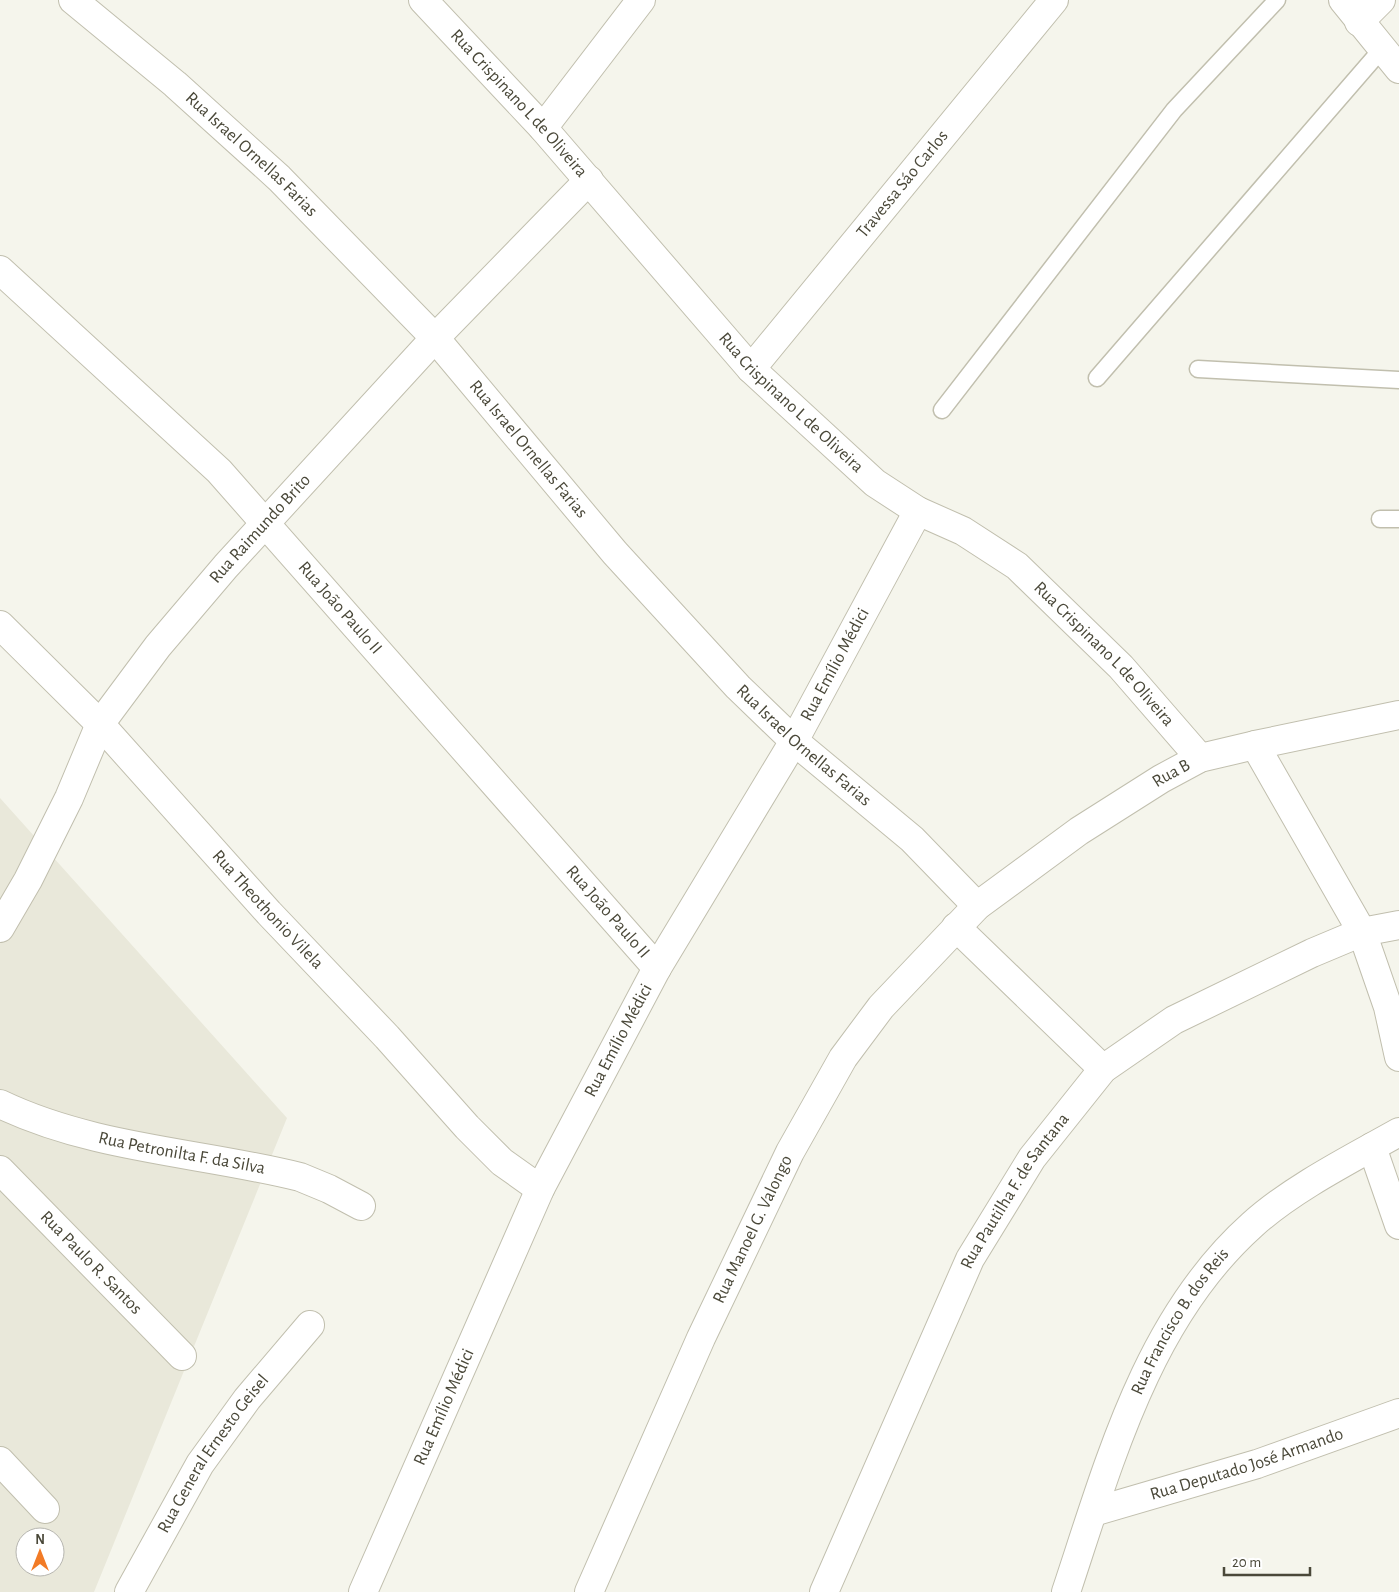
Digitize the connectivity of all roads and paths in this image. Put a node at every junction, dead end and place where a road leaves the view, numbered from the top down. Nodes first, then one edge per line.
1 (73, 0) edge
2 (424, 0) edge
3 (641, 0) edge
4 (1054, 0) edge
5 (1277, 0) edge
6 (1343, 0) edge
7 (1381, 0) edge
8 (1359, 22) junction
9 (1390, 59) edge
10 (544, 128) junction
11 (588, 180) junction
12 (0, 270) edge
13 (435, 338) junction
14 (751, 369) junction
15 (1198, 369) dead end
16 (1097, 378) dead end
17 (1399, 380) edge
18 (942, 410) dead end
19 (918, 512) junction
20 (1380, 519) dead end
21 (1399, 519) edge
22 (267, 524) junction
23 (0, 625) edge
24 (1399, 715) edge
25 (100, 724) junction
26 (794, 741) junction
27 (1255, 744) junction
28 (1200, 758) junction
29 (977, 906) junction
30 (1399, 925) edge
31 (956, 927) junction
32 (0, 928) edge
33 (1362, 932) junction
34 (657, 968) junction
35 (1399, 1057) edge
36 (1103, 1069) junction
37 (0, 1104) edge
38 (1399, 1132) edge
39 (1372, 1147) junction
40 (0, 1170) edge
41 (540, 1189) junction
42 (361, 1206) dead end
43 (1399, 1225) edge
44 (310, 1325) dead end
45 (182, 1356) dead end
46 (1399, 1413) edge
47 (0, 1460) edge
48 (45, 1509) dead end
49 (1093, 1512) junction
50 (129, 1592) edge
51 (363, 1592) edge
52 (589, 1592) edge
53 (824, 1592) edge
54 (1066, 1592) edge

1 - 13 street, Rua Israel Ornellas Farias
2 - 10 street, Rua Crispinano L de Oliveira
3 - 10 street
4 - 14 street, Travessa Sáo Carlos
5 - 18 lane
6 - 8 street
7 - 8 street
8 - 9 street
9 - 16 lane
10 - 11 street, Rua Crispinano L de Oliveira
11 - 13 street, Rua Raimundo Brito
11 - 14 street, Rua Crispinano L de Oliveira
12 - 22 street, Rua João Paulo II
13 - 22 street, Rua Raimundo Brito
13 - 26 street, Rua Israel Ornellas Farias
14 - 19 street, Rua Crispinano L de Oliveira
15 - 17 lane
19 - 26 street, Rua Emílio Médici
19 - 28 street, Rua Crispinano L de Oliveira
20 - 21 lane
22 - 25 street, Rua Raimundo Brito
22 - 34 street, Rua João Paulo II
23 - 25 street, Rua Theothonio Vilela
24 - 27 street, Rua B
25 - 32 street, Rua Raimundo Brito
25 - 41 street, Rua Theothonio Vilela
26 - 29 street, Rua Israel Ornellas Farias
26 - 34 street, Rua Emílio Médici
27 - 28 street, Rua B
27 - 33 street
28 - 29 street, Rua B
29 - 31 street, Rua Manoel G. Valongo
30 - 33 street, Rua Pautilha F. de Santana
31 - 36 street
31 - 52 street, Rua Manoel G. Valongo
33 - 35 street
33 - 36 street, Rua Pautilha F. de Santana
34 - 41 street, Rua Emílio Médici
36 - 53 street, Rua Pautilha F. de Santana
37 - 42 street, Rua Petronilta F. da Silva
38 - 39 street, Rua Francisco B. dos Reis
39 - 43 street
39 - 49 street, Rua Francisco B. dos Reis
40 - 45 street, Rua Paulo R. Santos
41 - 51 street, Rua Emílio Médici
44 - 50 street, Rua General Ernesto Geisel
46 - 49 street, Rua Deputado José Armando
47 - 48 street
49 - 54 street, Rua Francisco B. dos Reis

